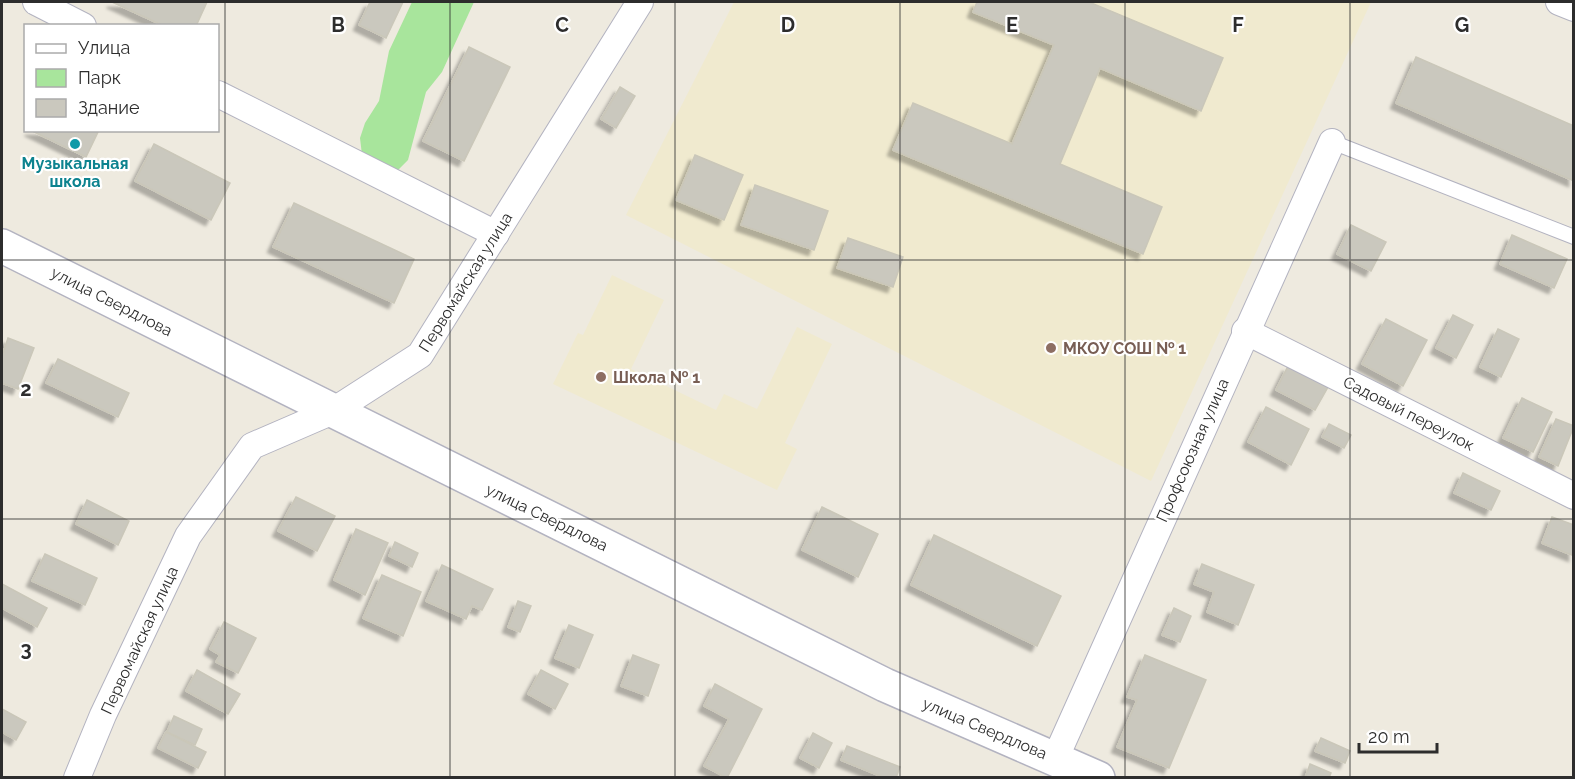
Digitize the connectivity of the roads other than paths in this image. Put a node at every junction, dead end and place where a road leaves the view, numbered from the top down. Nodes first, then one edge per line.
1 (36, 2) edge
2 (640, 2) edge
3 (1559, 2) edge
4 (1574, 8) edge
5 (79, 24) edge
6 (219, 95) edge
7 (1332, 142) joint
8 (495, 234) junction
9 (1574, 237) edge
10 (2, 246) edge
11 (1245, 331) junction
12 (333, 411) junction
13 (1574, 496) edge
14 (1055, 759) junction
15 (77, 777) edge
16 (1098, 777) edge

1 - 5 street
2 - 8 street, Первомайская улица
3 - 4 street
6 - 8 street
7 - 9 lane
7 - 11 street, Профсоюзная улица
8 - 12 street, Первомайская улица
10 - 12 street, улица Свердлова
11 - 13 street, Садовый переулок
11 - 14 street, Профсоюзная улица
12 - 14 street, улица Свердлова
12 - 15 street, Первомайская улица
14 - 16 street, улица Свердлова

